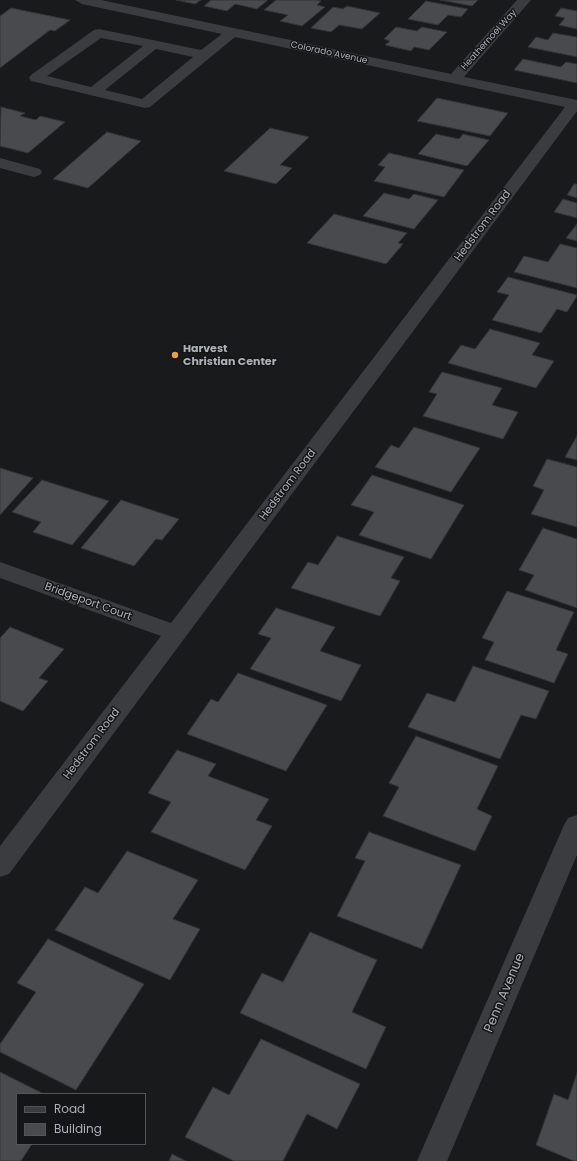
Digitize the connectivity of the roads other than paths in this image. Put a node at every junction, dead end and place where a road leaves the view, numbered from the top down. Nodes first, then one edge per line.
1 (82, 0) edge
2 (524, 0) edge
3 (232, 32) junction
4 (154, 44) junction
5 (204, 55) junction
6 (454, 79) junction
7 (94, 92) junction
8 (576, 104) edge
9 (0, 164) edge
10 (34, 172) dead end
11 (0, 570) edge
12 (176, 633) junction
13 (577, 825) edge
14 (0, 866) edge
15 (432, 1161) edge

1 - 3 street, Colorado Avenue
2 - 6 street, Heathernoel Way
3 - 5 street
3 - 6 street, Colorado Avenue
4 - 5 street
4 - 7 street
4 - 7 street
5 - 7 street
6 - 8 street, Colorado Avenue
8 - 12 street, Hedstrom Road
9 - 10 street
11 - 12 street, Bridgeport Court
12 - 14 street, Hedstrom Road
13 - 15 street, Penn Avenue

